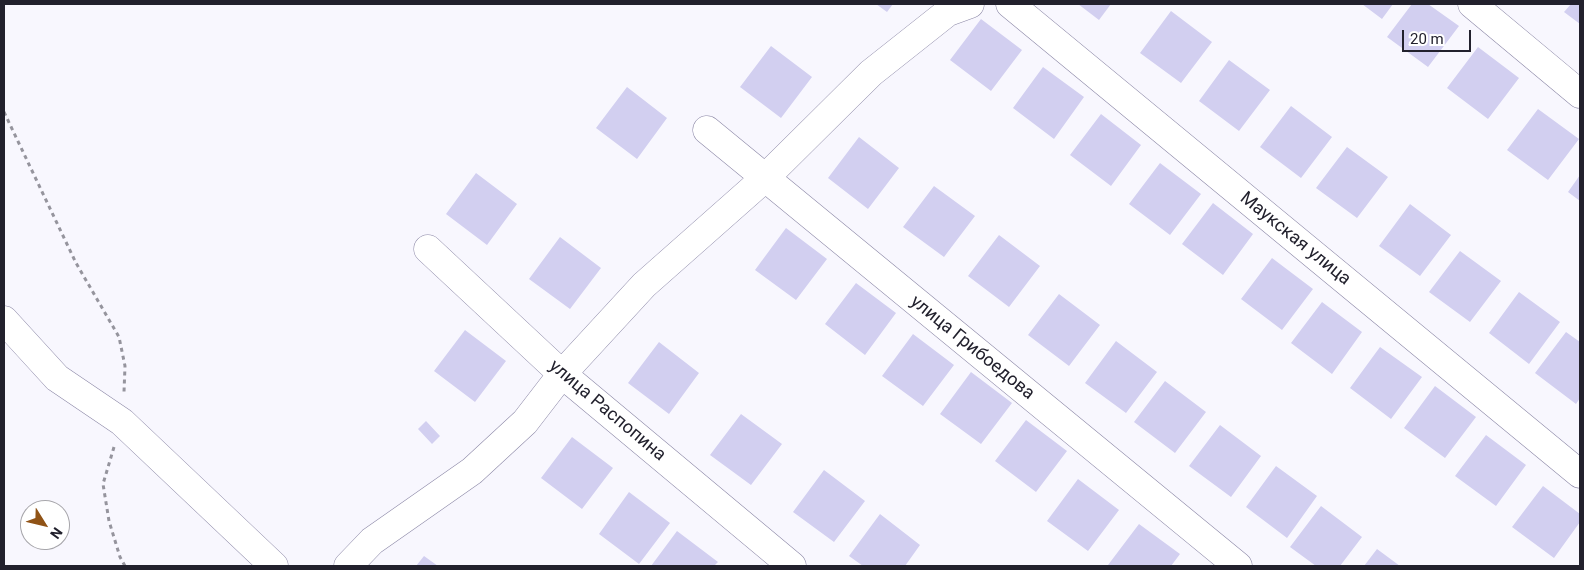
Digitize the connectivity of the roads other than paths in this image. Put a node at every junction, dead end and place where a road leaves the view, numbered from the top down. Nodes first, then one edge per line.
1 (970, 4) edge
2 (1010, 4) edge
3 (1472, 4) edge
4 (1580, 94) edge
5 (707, 130) dead end
6 (765, 178) junction
7 (428, 249) dead end
8 (4, 320) edge
9 (562, 374) junction
10 (1580, 474) edge
11 (274, 566) edge
12 (348, 566) edge
13 (792, 566) edge
14 (1238, 566) edge

1 - 6 street
2 - 10 street, Маукская улица
3 - 4 street
5 - 6 street, улица Грибоедова
6 - 9 street
6 - 14 street, улица Грибоедова
7 - 9 street, улица Распопина
8 - 11 street
9 - 12 street
9 - 13 street, улица Распопина

